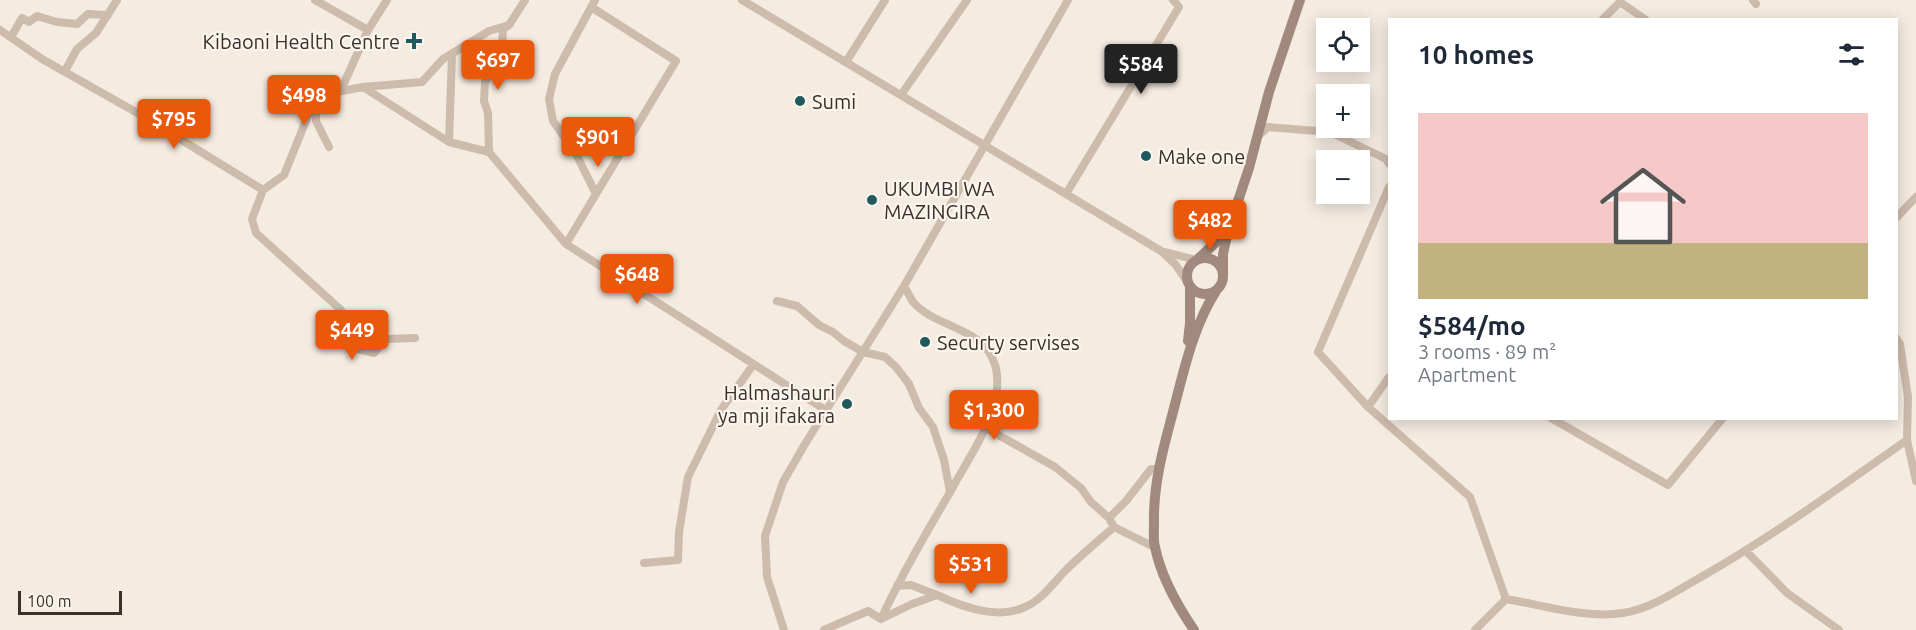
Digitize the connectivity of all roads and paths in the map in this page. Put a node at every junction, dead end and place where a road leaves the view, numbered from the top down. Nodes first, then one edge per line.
1 (117, 0) edge
2 (315, 0) edge
3 (387, 0) edge
4 (525, 0) edge
5 (742, 0) edge
6 (885, 0) edge
7 (967, 0) edge
8 (1068, 0) edge
9 (1173, 0) edge
10 (1300, 0) edge
11 (1621, 1) edge
12 (593, 3) edge
13 (108, 15) junction
14 (1604, 18) edge
15 (1643, 18) edge
16 (508, 26) junction
17 (0, 30) edge
18 (368, 30) junction
19 (11, 37) junction
20 (452, 54) junction
21 (846, 62) junction
22 (65, 71) junction
23 (363, 87) junction
24 (341, 90) junction
25 (901, 95) junction
26 (316, 96) junction
27 (1256, 137) junction
28 (449, 142) junction
29 (983, 146) junction
30 (329, 147) dead end
31 (489, 152) junction
32 (1388, 162) edge
33 (1388, 189) edge
34 (263, 190) junction
35 (596, 194) junction
36 (1066, 194) junction
37 (1916, 197) edge
38 (1898, 216) edge
39 (1228, 231) junction
40 (567, 244) junction
41 (1161, 251) junction
42 (1197, 260) junction
43 (1223, 275) junction
44 (1189, 285) junction
45 (904, 286) junction
46 (1216, 291) junction
47 (777, 301) dead end
48 (415, 338) dead end
49 (1898, 341) edge
50 (862, 352) junction
51 (1186, 362) junction
52 (753, 364) junction
53 (1388, 378) edge
54 (1368, 407) junction
55 (827, 411) junction
56 (1552, 420) edge
57 (1722, 420) edge
58 (986, 428) junction
59 (1907, 440) junction
60 (1158, 469) junction
61 (1916, 481) edge
62 (950, 492) junction
63 (1109, 518) junction
64 (1114, 527) junction
65 (1154, 547) junction
66 (1746, 551) junction
67 (644, 563) dead end
68 (897, 586) junction
69 (937, 595) junction
70 (1506, 599) junction
71 (881, 619) junction
72 (784, 630) edge
73 (824, 630) edge
74 (1194, 630) edge
75 (1475, 630) edge
76 (1839, 630) edge

1 - 13 street
2 - 18 street
3 - 18 street
4 - 16 street
5 - 21 street
6 - 21 street
7 - 25 street
8 - 29 street
9 - 36 street
10 - 27 main road
11 - 14 street
11 - 15 street
12 - 35 street
12 - 35 street
13 - 19 street
13 - 22 street
16 - 20 street
16 - 31 street
17 - 19 street
18 - 24 street
19 - 22 street
20 - 23 street
20 - 28 street
21 - 25 street
22 - 34 street
23 - 24 street
23 - 28 street
24 - 26 street
25 - 29 street
26 - 30 street
26 - 34 street
27 - 32 street
27 - 39 main road
28 - 31 street
29 - 36 street
29 - 45 street
31 - 40 street
33 - 54 street
34 - 48 street
35 - 40 street
36 - 41 street
37 - 38 street
39 - 42 main road
39 - 43 main road
40 - 52 street
41 - 42 street
41 - 44 street
42 - 43 main road
42 - 44 main road
43 - 46 main road
44 - 46 main road
44 - 51 main road
45 - 50 street
45 - 58 street
46 - 51 main road
47 - 50 street
49 - 59 street
50 - 55 street
50 - 62 street
51 - 60 main road
52 - 55 street
52 - 67 street
53 - 54 street
54 - 70 street
55 - 72 street
56 - 57 street
58 - 62 street
58 - 63 street
59 - 61 street
59 - 66 street
60 - 63 street
60 - 65 main road
62 - 68 street
63 - 64 street
64 - 65 street
64 - 69 street
65 - 74 main road
66 - 70 street
66 - 76 street
68 - 69 street
68 - 71 street
69 - 71 street
70 - 75 street
71 - 73 street

